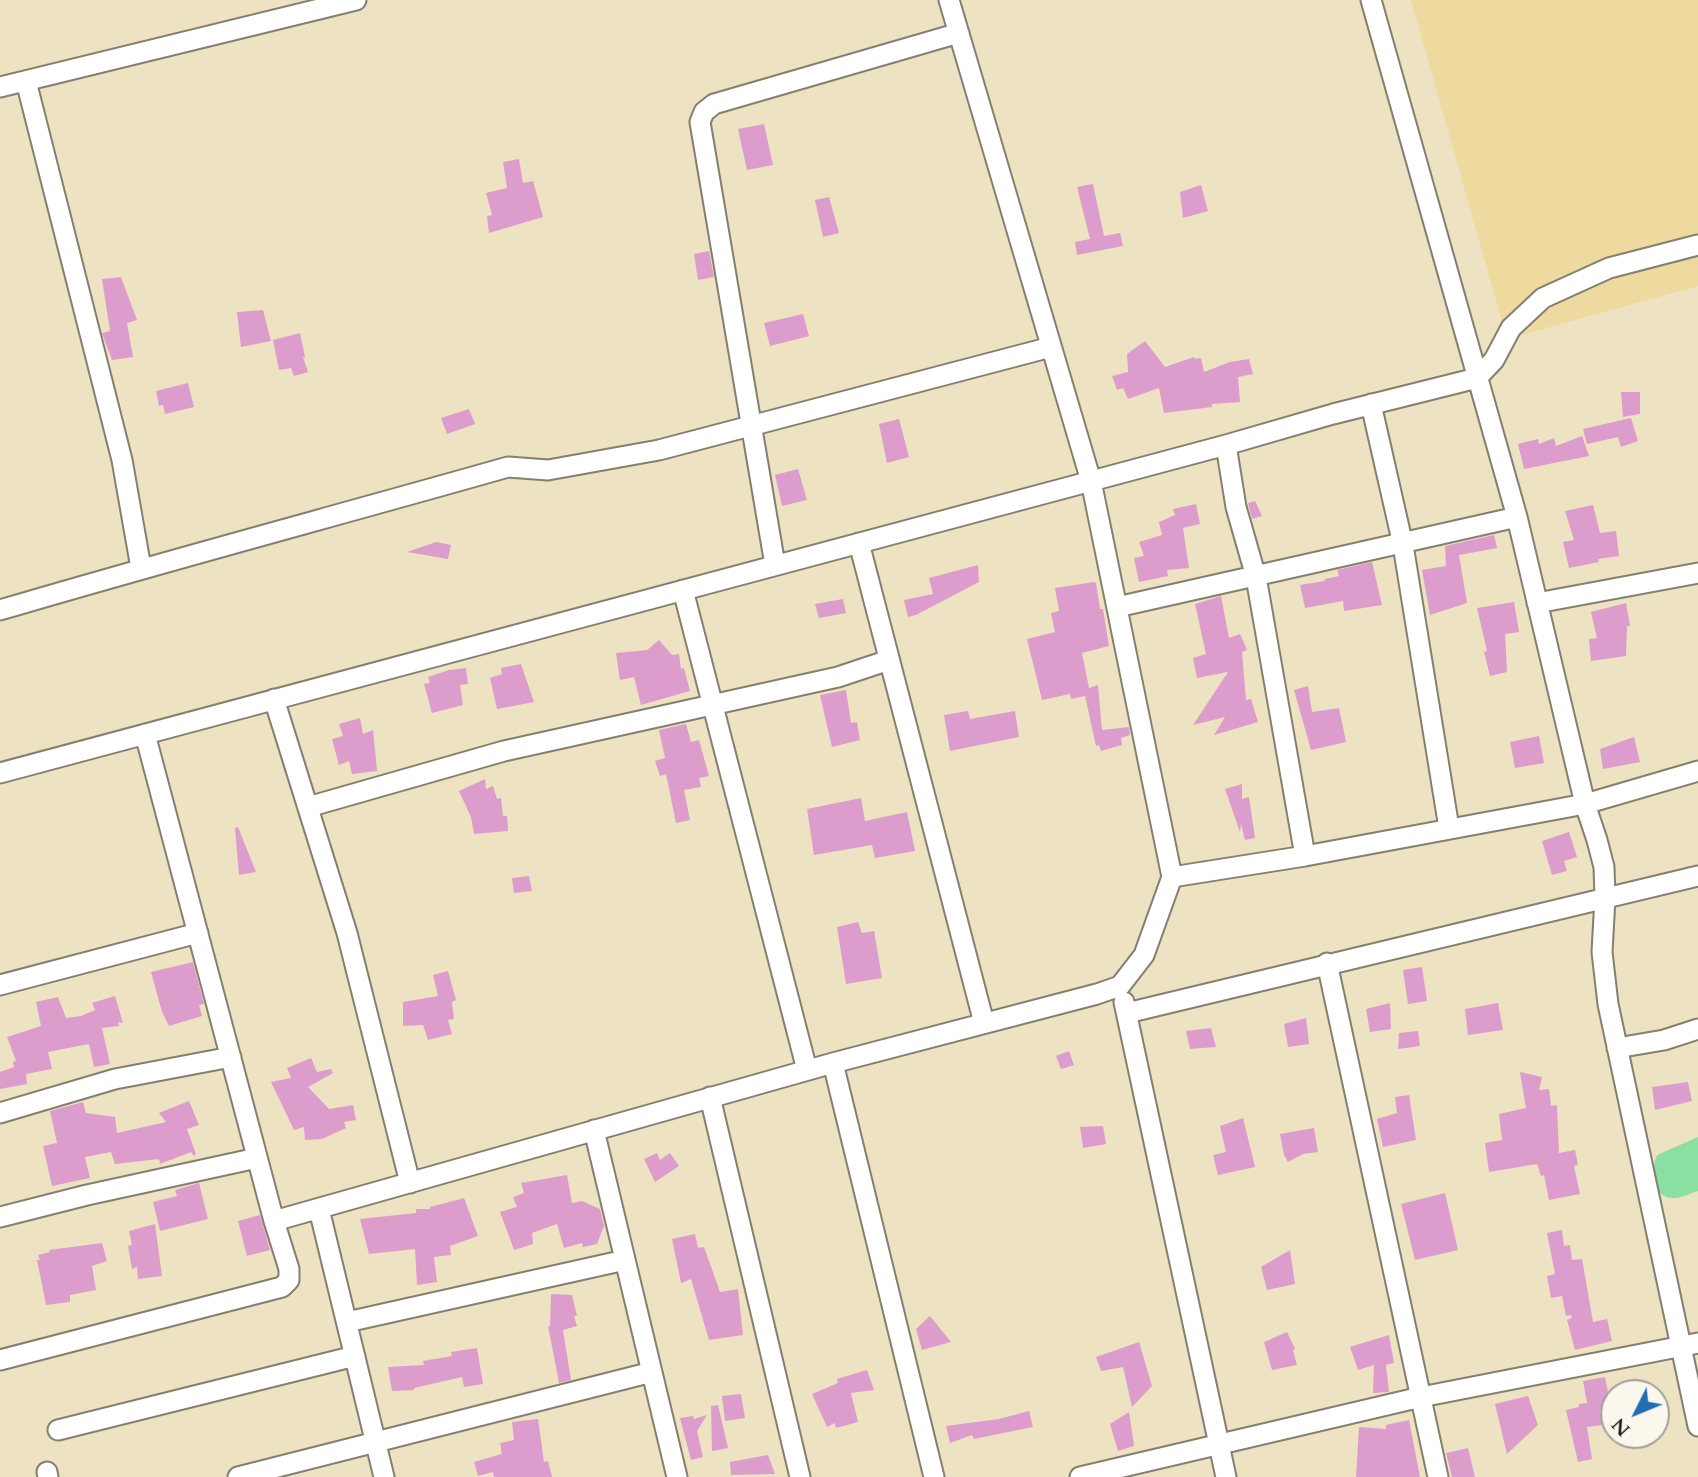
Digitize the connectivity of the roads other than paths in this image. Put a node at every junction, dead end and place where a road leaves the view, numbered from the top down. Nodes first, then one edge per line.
1 (356, 0) edge
2 (949, 0) edge
3 (1371, 0) edge
4 (959, 33) junction
5 (26, 81) junction
6 (0, 87) edge
7 (1698, 245) edge
8 (1051, 346) junction
9 (1477, 378) junction
10 (1371, 404) junction
11 (752, 425) junction
12 (1226, 445) junction
13 (1091, 481) junction
14 (1517, 517) junction
15 (859, 543) junction
16 (1403, 545) junction
17 (775, 565) junction
18 (141, 568) junction
19 (1698, 573) edge
20 (1256, 577) junction
21 (683, 590) junction
22 (1537, 603) junction
23 (1117, 607) junction
24 (0, 610) edge
25 (889, 660) junction
26 (274, 699) junction
27 (713, 706) junction
28 (145, 734) junction
29 (1698, 771) edge
30 (0, 773) edge
31 (1585, 804) junction
32 (308, 807) junction
33 (1449, 828) junction
34 (1305, 856) junction
35 (1698, 876) edge
36 (1172, 877) junction
37 (1605, 898) junction
38 (198, 933) junction
39 (1327, 963) junction
40 (0, 985) edge
41 (1120, 986) junction
42 (1127, 1013) junction
43 (984, 1024) junction
44 (1698, 1029) edge
45 (1617, 1048) junction
46 (231, 1057) junction
47 (833, 1063) junction
48 (807, 1070) junction
49 (710, 1097) junction
50 (0, 1113) edge
51 (594, 1130) junction
52 (257, 1158) junction
53 (410, 1183) junction
54 (319, 1209) junction
55 (0, 1217) edge
56 (274, 1222) junction
57 (625, 1260) junction
58 (347, 1322) junction
59 (1690, 1345) edge
60 (355, 1356) junction
61 (0, 1360) edge
62 (652, 1372) junction
63 (1421, 1397) junction
64 (1698, 1426) edge
65 (58, 1430) dead end
66 (375, 1440) junction
67 (1220, 1445) junction
68 (238, 1477) edge
69 (384, 1477) edge
70 (677, 1477) edge
71 (800, 1477) edge
72 (934, 1477) edge
73 (1080, 1477) edge
74 (1226, 1477) edge
75 (1438, 1477) edge

1 - 5 street
2 - 4 street
3 - 9 street
4 - 8 street
4 - 11 street
5 - 6 street
5 - 18 street
7 - 9 street
8 - 11 street
8 - 13 street
9 - 10 street
9 - 14 street
10 - 12 street
10 - 16 street
11 - 17 street
11 - 18 street
12 - 13 street
12 - 20 street
13 - 15 street
13 - 23 street
14 - 16 street
14 - 22 street
15 - 17 street
15 - 25 street
16 - 20 street
16 - 33 street
17 - 21 street
18 - 24 street
19 - 22 street
20 - 23 street
20 - 34 street
21 - 26 street
21 - 27 street
22 - 31 street
23 - 36 street
25 - 27 street
25 - 43 street
26 - 28 street
26 - 32 street
27 - 32 street
27 - 48 street
28 - 30 street
28 - 38 street
29 - 31 street
31 - 33 street
31 - 37 street
32 - 53 street
33 - 34 street
34 - 36 street
35 - 37 street
36 - 41 street
37 - 39 street
37 - 45 street
38 - 40 street
38 - 46 street
39 - 42 street
39 - 63 street
41 - 42 street
41 - 43 street
42 - 67 street
43 - 47 street
44 - 45 street
45 - 59 street
46 - 50 street
46 - 52 street
47 - 48 street
47 - 72 street
48 - 49 street
49 - 51 street
49 - 71 street
51 - 53 street
51 - 57 street
52 - 55 street
52 - 56 street
53 - 54 street
54 - 56 street
54 - 58 street
56 - 61 street
57 - 58 street
57 - 62 street
58 - 60 street
59 - 63 street
59 - 64 street
60 - 65 street
60 - 66 street
62 - 66 street
62 - 70 street
63 - 67 street
63 - 75 street
66 - 68 street
66 - 69 street
67 - 73 street
67 - 74 street

